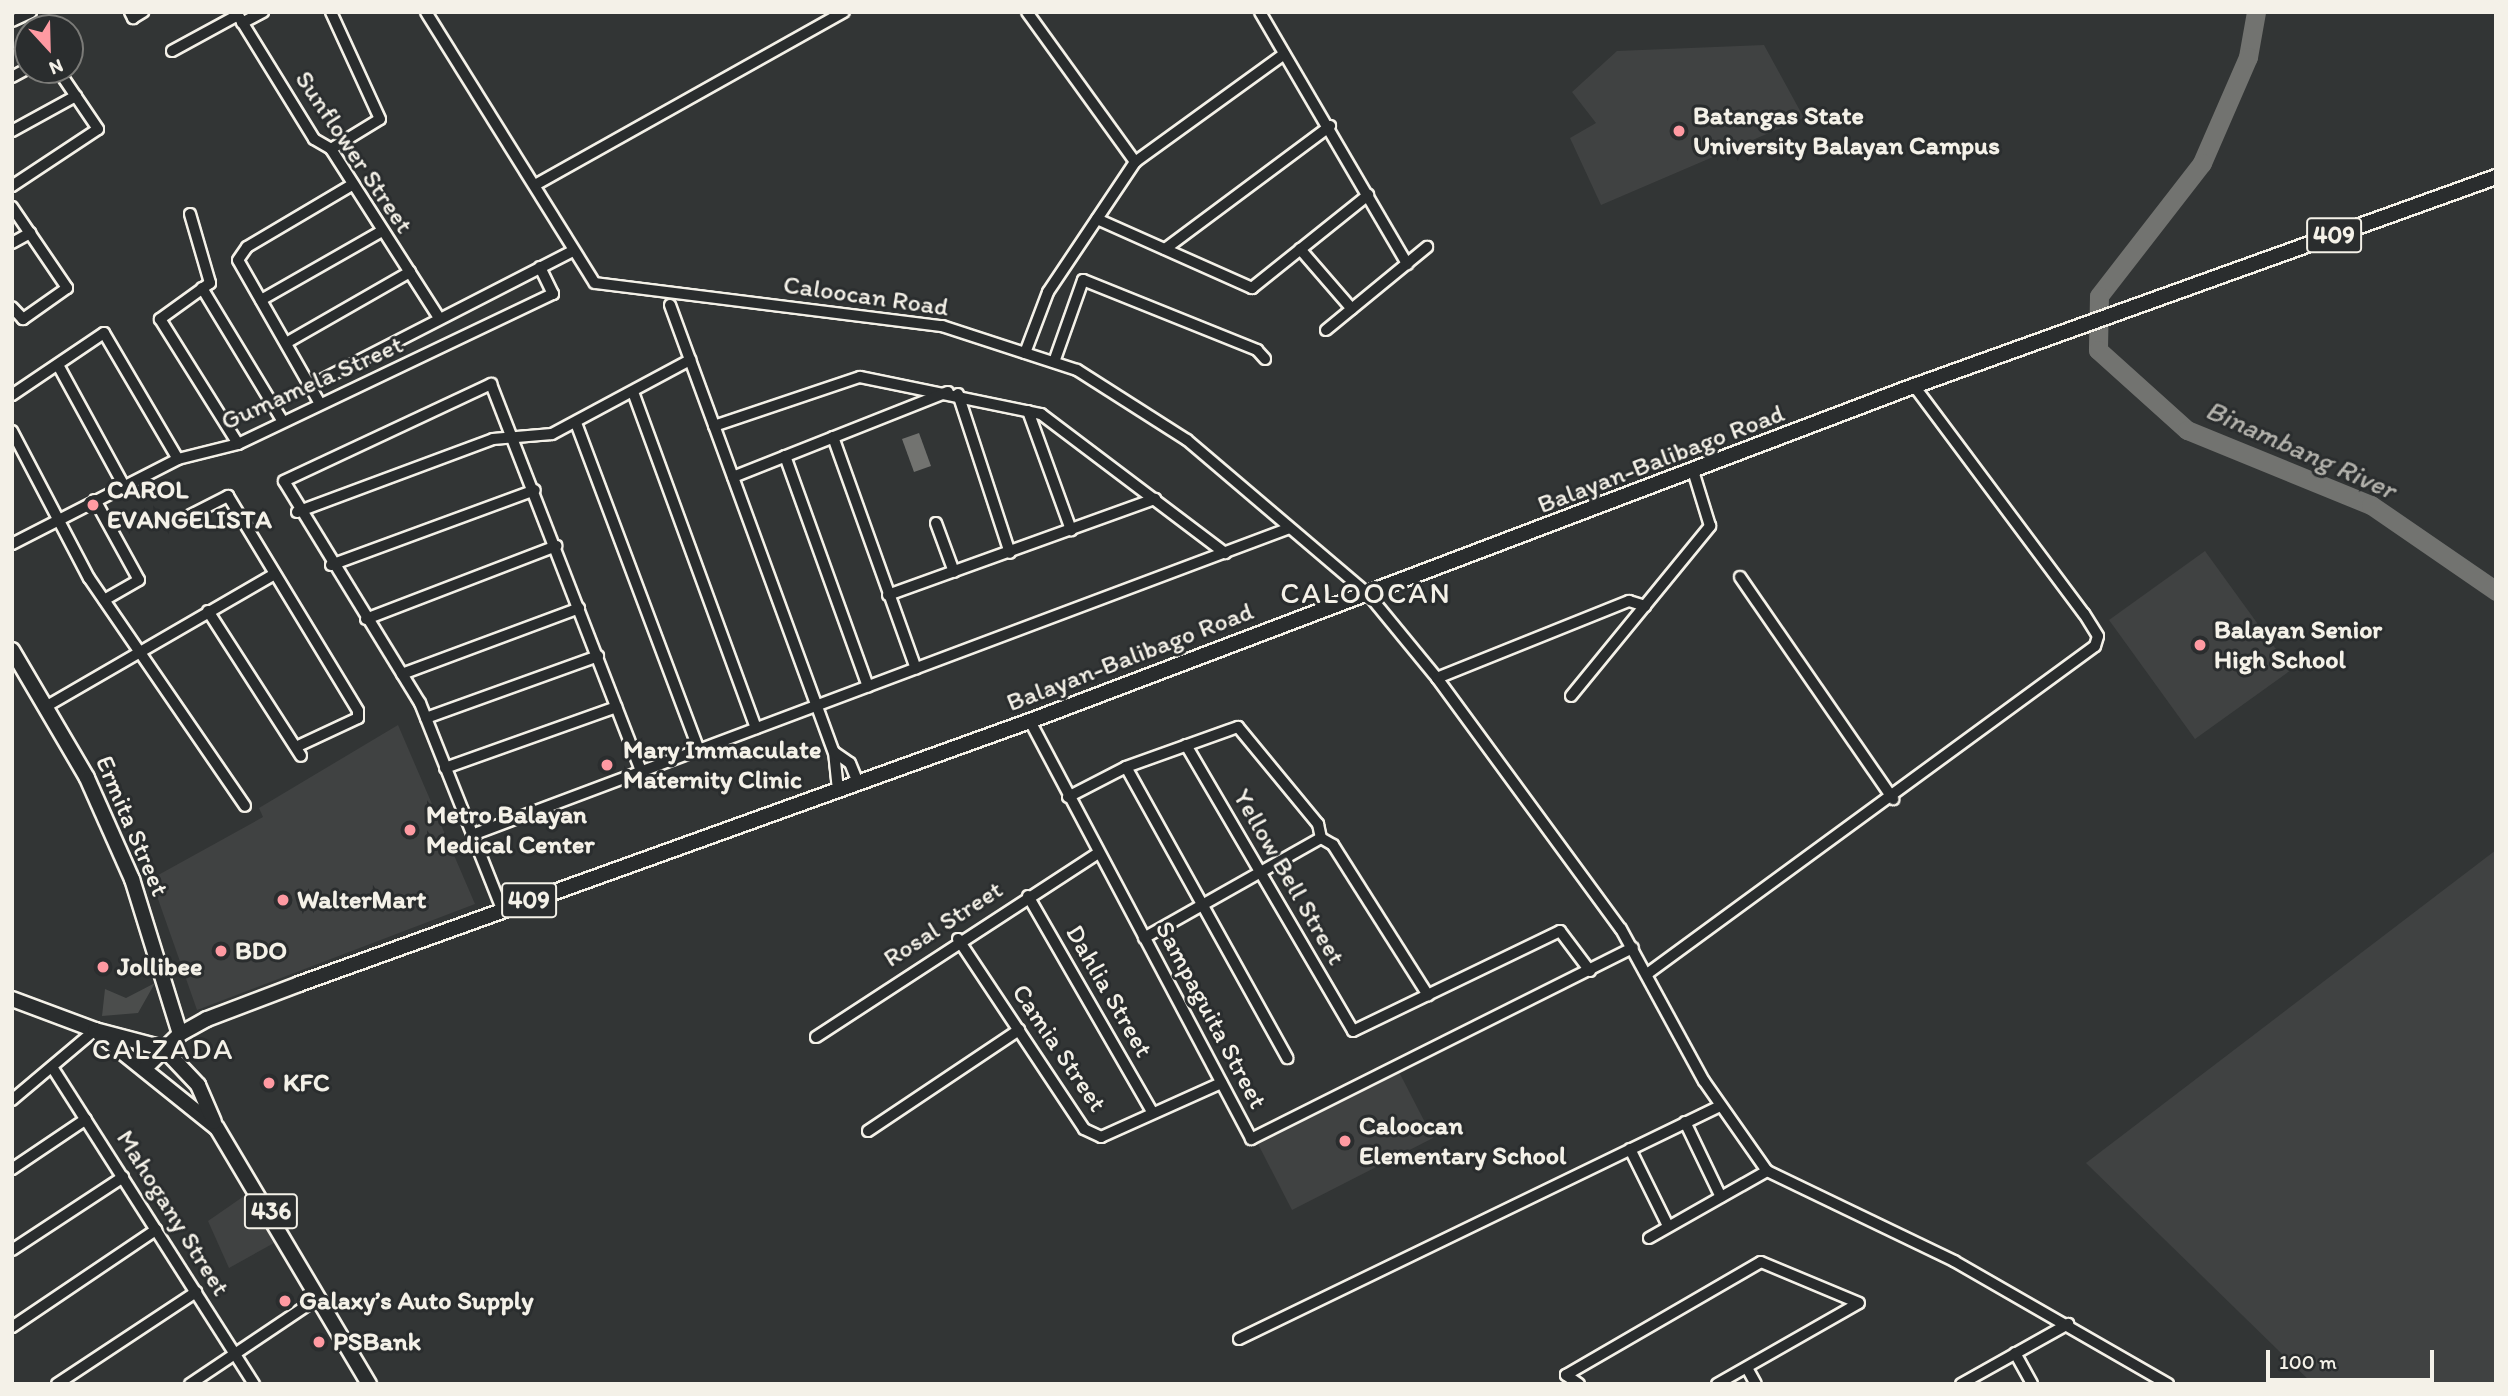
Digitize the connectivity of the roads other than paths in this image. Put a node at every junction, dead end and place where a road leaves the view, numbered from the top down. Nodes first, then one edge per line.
1 (130, 12) edge
2 (143, 12) edge
3 (263, 12) edge
4 (331, 12) edge
5 (426, 12) edge
6 (844, 12) edge
7 (1027, 12) edge
8 (1260, 12) edge
9 (239, 17) edge
10 (172, 51) dead end
11 (1284, 54) junction
12 (68, 84) edge
13 (76, 96) junction
14 (1330, 126) junction
15 (12, 131) edge
16 (331, 149) junction
17 (1135, 162) junction
18 (2496, 177) edge
19 (537, 184) junction
20 (12, 186) edge
21 (352, 186) junction
22 (1368, 195) junction
23 (12, 207) edge
24 (190, 214) dead end
25 (1097, 219) junction
26 (380, 232) junction
27 (30, 233) junction
28 (12, 243) edge
29 (1427, 247) dead end
30 (1165, 249) junction
31 (1300, 249) junction
32 (573, 251) junction
33 (1407, 264) junction
34 (540, 267) junction
35 (410, 272) junction
36 (202, 288) junction
37 (261, 300) junction
38 (670, 305) dead end
39 (12, 307) edge
40 (1352, 309) junction
41 (438, 316) junction
42 (1326, 330) dead end
43 (286, 343) junction
44 (1024, 353) junction
45 (1265, 359) dead end
46 (690, 360) junction
47 (1054, 362) junction
48 (58, 365) junction
49 (310, 386) junction
50 (1914, 386) junction
51 (633, 392) junction
52 (953, 393) junction
53 (12, 396) edge
54 (319, 402) junction
55 (1028, 411) junction
56 (282, 420) junction
57 (576, 423) junction
58 (714, 426) junction
59 (12, 431) edge
60 (514, 438) junction
61 (833, 438) junction
62 (239, 444) junction
63 (785, 456) junction
64 (177, 459) junction
65 (1694, 474) junction
66 (733, 477) junction
67 (124, 485) junction
68 (535, 490) junction
69 (1155, 499) junction
70 (95, 500) junction
71 (297, 512) junction
72 (60, 517) junction
73 (181, 520) dead end
74 (936, 523) dead end
75 (1287, 529) dead end
76 (1070, 530) junction
77 (12, 544) edge
78 (556, 546) junction
79 (1010, 553) junction
80 (1225, 553) junction
81 (331, 565) junction
82 (954, 572) junction
83 (275, 574) junction
84 (1740, 577) dead end
85 (1368, 594) junction
86 (888, 595) junction
87 (104, 600) junction
88 (1645, 606) junction
89 (579, 608) junction
90 (208, 611) junction
91 (366, 618) junction
92 (12, 650) edge
93 (136, 651) junction
94 (598, 656) junction
95 (916, 668) junction
96 (402, 674) junction
97 (1437, 678) junction
98 (868, 687) junction
99 (1571, 695) dead end
100 (817, 705) junction
101 (47, 706) junction
102 (616, 707) junction
103 (426, 718) junction
104 (1030, 721) junction
105 (756, 728) junction
106 (1186, 745) junction
107 (699, 750) junction
108 (834, 752) junction
109 (1126, 767) junction
110 (445, 768) junction
111 (641, 771) junction
112 (858, 783) junction
113 (838, 790) junction
114 (1068, 797) junction
115 (1893, 799) junction
116 (245, 806) dead end
117 (472, 835) junction
118 (1321, 838) junction
119 (1098, 853) junction
120 (1261, 873) junction
121 (1028, 896) junction
122 (1202, 905) junction
123 (502, 909) junction
124 (1144, 938) junction
125 (958, 939) junction
126 (1633, 948) junction
127 (1590, 971) junction
128 (1647, 974) junction
129 (1428, 995) junction
130 (12, 999) edge
131 (95, 1030) junction
132 (1018, 1030) junction
133 (180, 1034) junction
134 (816, 1037) dead end
135 (163, 1048) junction
136 (1287, 1058) dead end
137 (52, 1067) junction
138 (146, 1067) junction
139 (1221, 1083) junction
140 (12, 1100) edge
141 (1720, 1106) junction
142 (1151, 1110) junction
143 (86, 1119) junction
144 (1685, 1122) junction
145 (217, 1128) junction
146 (868, 1131) dead end
147 (1630, 1149) junction
148 (12, 1169) edge
149 (1767, 1171) junction
150 (123, 1177) junction
151 (1721, 1197) junction
152 (1668, 1226) junction
153 (156, 1230) junction
154 (1649, 1238) dead end
155 (12, 1250) edge
156 (196, 1292) junction
157 (318, 1298) junction
158 (2068, 1324) junction
159 (12, 1327) edge
160 (1239, 1339) dead end
161 (2015, 1353) junction
162 (235, 1354) junction
163 (1747, 1368) junction
164 (57, 1384) edge
165 (190, 1384) edge
166 (254, 1384) edge
167 (369, 1384) edge
168 (1580, 1384) edge
169 (1717, 1384) edge
170 (1756, 1384) edge
171 (1961, 1384) edge
172 (2032, 1384) edge
173 (2168, 1384) edge

1 - 2 street
3 - 9 street
4 - 16 street
5 - 19 street, Caloocan Road
6 - 19 street
7 - 17 street
8 - 11 street
9 - 10 street
9 - 16 street, Sunflower Street
11 - 14 street
11 - 17 street
12 - 13 street
13 - 15 street
13 - 20 street
14 - 22 street
14 - 30 street
16 - 21 street, Sunflower Street
17 - 25 street
18 - 50 main road, Balayan-Balibago Road / 409
19 - 32 street, Caloocan Road
21 - 26 street, Sunflower Street
21 - 37 street
22 - 31 street
22 - 33 street
23 - 27 street
24 - 36 street
25 - 30 street
25 - 44 street
26 - 35 street, Sunflower Street
26 - 37 street
27 - 28 street
27 - 39 street
29 - 33 street
30 - 31 street
31 - 40 street
32 - 34 street
32 - 44 street, Caloocan Road
33 - 40 street
34 - 41 street
34 - 54 street, Gumamela Street
35 - 41 street, Sunflower Street
35 - 43 street
36 - 56 street
36 - 62 street
37 - 43 street
38 - 46 street
40 - 42 street
41 - 49 street
43 - 49 street
44 - 47 street, Caloocan Road
45 - 47 street
46 - 51 street
46 - 58 street
47 - 85 street, Caloocan Road
48 - 53 street
48 - 64 street
48 - 67 street
49 - 54 street
50 - 65 main road, Balayan-Balibago Road / 409
50 - 115 street
51 - 57 street
51 - 105 street
52 - 55 street
52 - 58 street
52 - 61 street
52 - 79 street
54 - 56 street, Gumamela Street
55 - 69 street
55 - 76 street
56 - 62 street, Gumamela Street
57 - 60 street
57 - 107 street
58 - 66 street
59 - 72 street
60 - 68 street
60 - 71 street
60 - 71 street
61 - 63 street
61 - 86 street
62 - 64 street, Gumamela Street
63 - 66 street
63 - 98 street
64 - 67 street, Gumamela Street
65 - 85 main road, Balayan-Balibago Road / 409
65 - 88 street
66 - 100 street
67 - 70 street, Gumamela Street
68 - 78 street
68 - 81 street
69 - 76 street
69 - 80 street
70 - 72 street, Gumamela Street
70 - 87 street
71 - 81 street
72 - 77 street, Gumamela Street
72 - 87 street
73 - 83 street
74 - 82 street
75 - 80 street
76 - 79 street
78 - 89 street
78 - 91 street
79 - 82 street
80 - 95 street
81 - 91 street
82 - 86 street
83 - 90 street
83 - 90 street
84 - 115 street
85 - 97 street, Caloocan Road
85 - 104 main road, Balayan-Balibago Road / 409
86 - 95 street
87 - 93 street
88 - 97 street
88 - 99 street
89 - 94 street
89 - 96 street
90 - 93 street
91 - 96 street
92 - 101 main road, Ermita Street
93 - 101 street
93 - 116 street
94 - 102 street
94 - 103 street
95 - 98 street
96 - 103 street
97 - 126 street, Caloocan Road
98 - 100 street
100 - 105 street
100 - 108 street
101 - 133 main road, Ermita Street
102 - 110 street
102 - 111 street
103 - 110 street
104 - 112 main road, Balayan-Balibago Road / 409
104 - 114 street, Sampaguita Street
105 - 107 street
106 - 109 street
106 - 118 street
106 - 120 street, Yellow Bell Street
107 - 111 street
108 - 112 street
108 - 113 street
109 - 114 street
109 - 122 street
110 - 117 street
111 - 117 street
112 - 113 main road, Balayan-Balibago Road / 409
113 - 123 main road, Balayan-Balibago Road / 409
114 - 119 street, Sampaguita Street
115 - 128 street
117 - 123 street
118 - 120 street
118 - 129 street
119 - 121 street, Rosal Street
119 - 124 street, Sampaguita Street
120 - 122 street
120 - 129 street, Yellow Bell Street
121 - 125 street, Rosal Street
121 - 142 street, Dahlia Street
122 - 124 street
122 - 136 street
123 - 133 main road, Balayan-Balibago Road / 409
124 - 139 street, Sampaguita Street
125 - 132 street, Camia Street
125 - 134 street, Rosal Street
126 - 127 street, Sampaguita Street
126 - 128 street, Caloocan Road
127 - 129 street
127 - 139 street, Sampaguita Street
128 - 141 street, Caloocan Road
130 - 131 main road, 436
131 - 135 main road, 436
131 - 137 street
131 - 138 main road, 436
132 - 142 street, Camia Street
132 - 146 street
133 - 135 main road, Balayan-Balibago Road / 409
135 - 138 main road, Balayan-Balibago Road / 409
135 - 145 main road, 436
137 - 140 street
137 - 143 street, Mahogany Street
138 - 145 main road, 436
139 - 142 street, Camia Street
141 - 144 street
141 - 149 street, Caloocan Road
143 - 148 street
143 - 150 street, Mahogany Street
144 - 147 street
144 - 151 street
145 - 157 main road, 436
147 - 152 street
147 - 160 street
149 - 151 street
149 - 158 street
150 - 153 street, Mahogany Street
150 - 155 street
151 - 152 street
152 - 154 street
153 - 156 street, Mahogany Street
153 - 159 street
156 - 162 street, Mahogany Street
156 - 164 street
157 - 162 street
157 - 167 main road, 436
158 - 161 street
158 - 173 street
161 - 171 street
161 - 172 street
162 - 165 street
162 - 166 street, Mahogany Street
163 - 168 street
163 - 169 street
163 - 170 street

